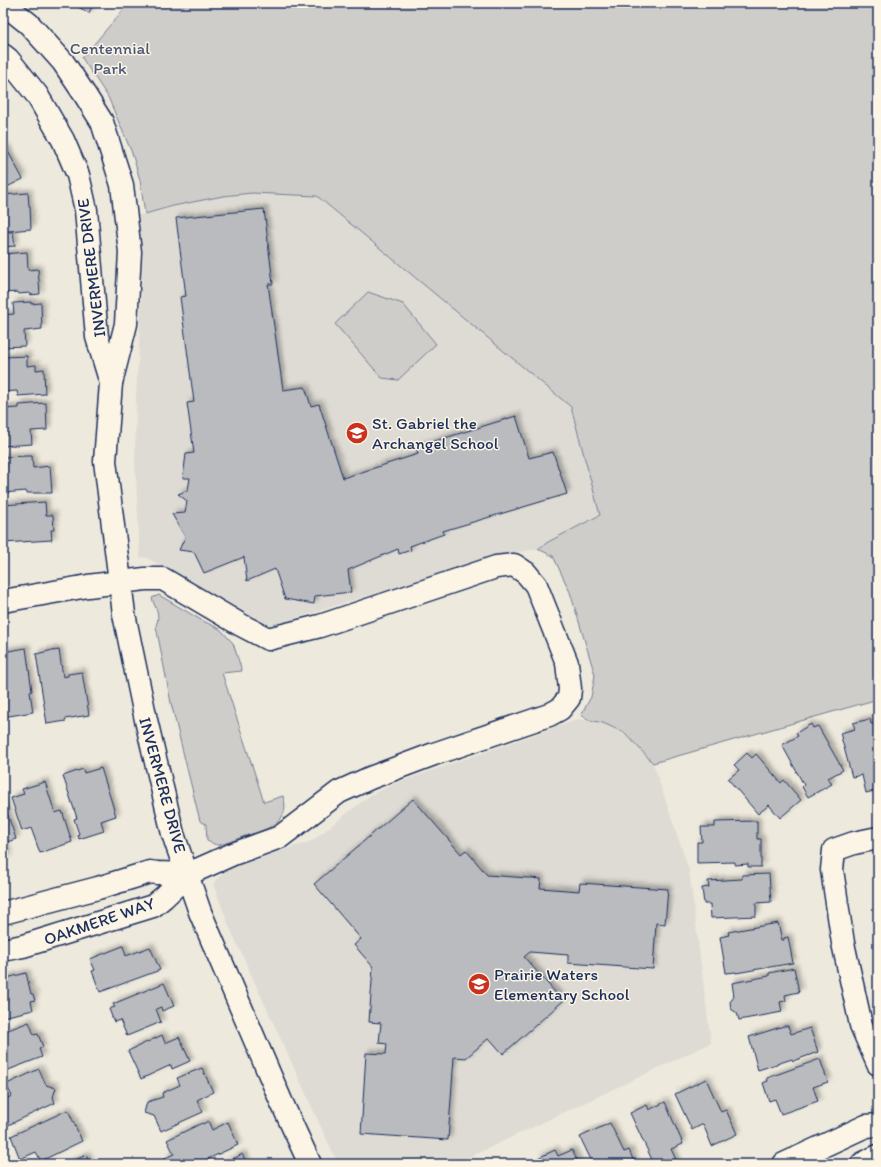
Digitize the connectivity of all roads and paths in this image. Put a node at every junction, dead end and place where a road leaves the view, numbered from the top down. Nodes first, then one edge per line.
1 (4, 3) edge
2 (3, 55) edge
3 (111, 383) junction
4 (120, 582) junction
5 (3, 601) edge
6 (878, 838) edge
7 (188, 874) junction
8 (3, 913) edge
9 (3, 950) edge
10 (878, 1064) edge
11 (878, 1126) edge
12 (878, 1156) edge
13 (310, 1164) edge
14 (784, 1164) edge
15 (862, 1164) edge

1 - 3 street, INVERMERE DRIVE
2 - 3 street, INVERMERE DRIVE
3 - 4 street, INVERMERE DRIVE
4 - 5 street
4 - 7 street, INVERMERE DRIVE
4 - 7 street
6 - 10 street
7 - 8 street, OAKMERE WAY
7 - 9 street, OAKMERE WAY
7 - 13 street, INVERMERE DRIVE
11 - 14 street
12 - 15 street

